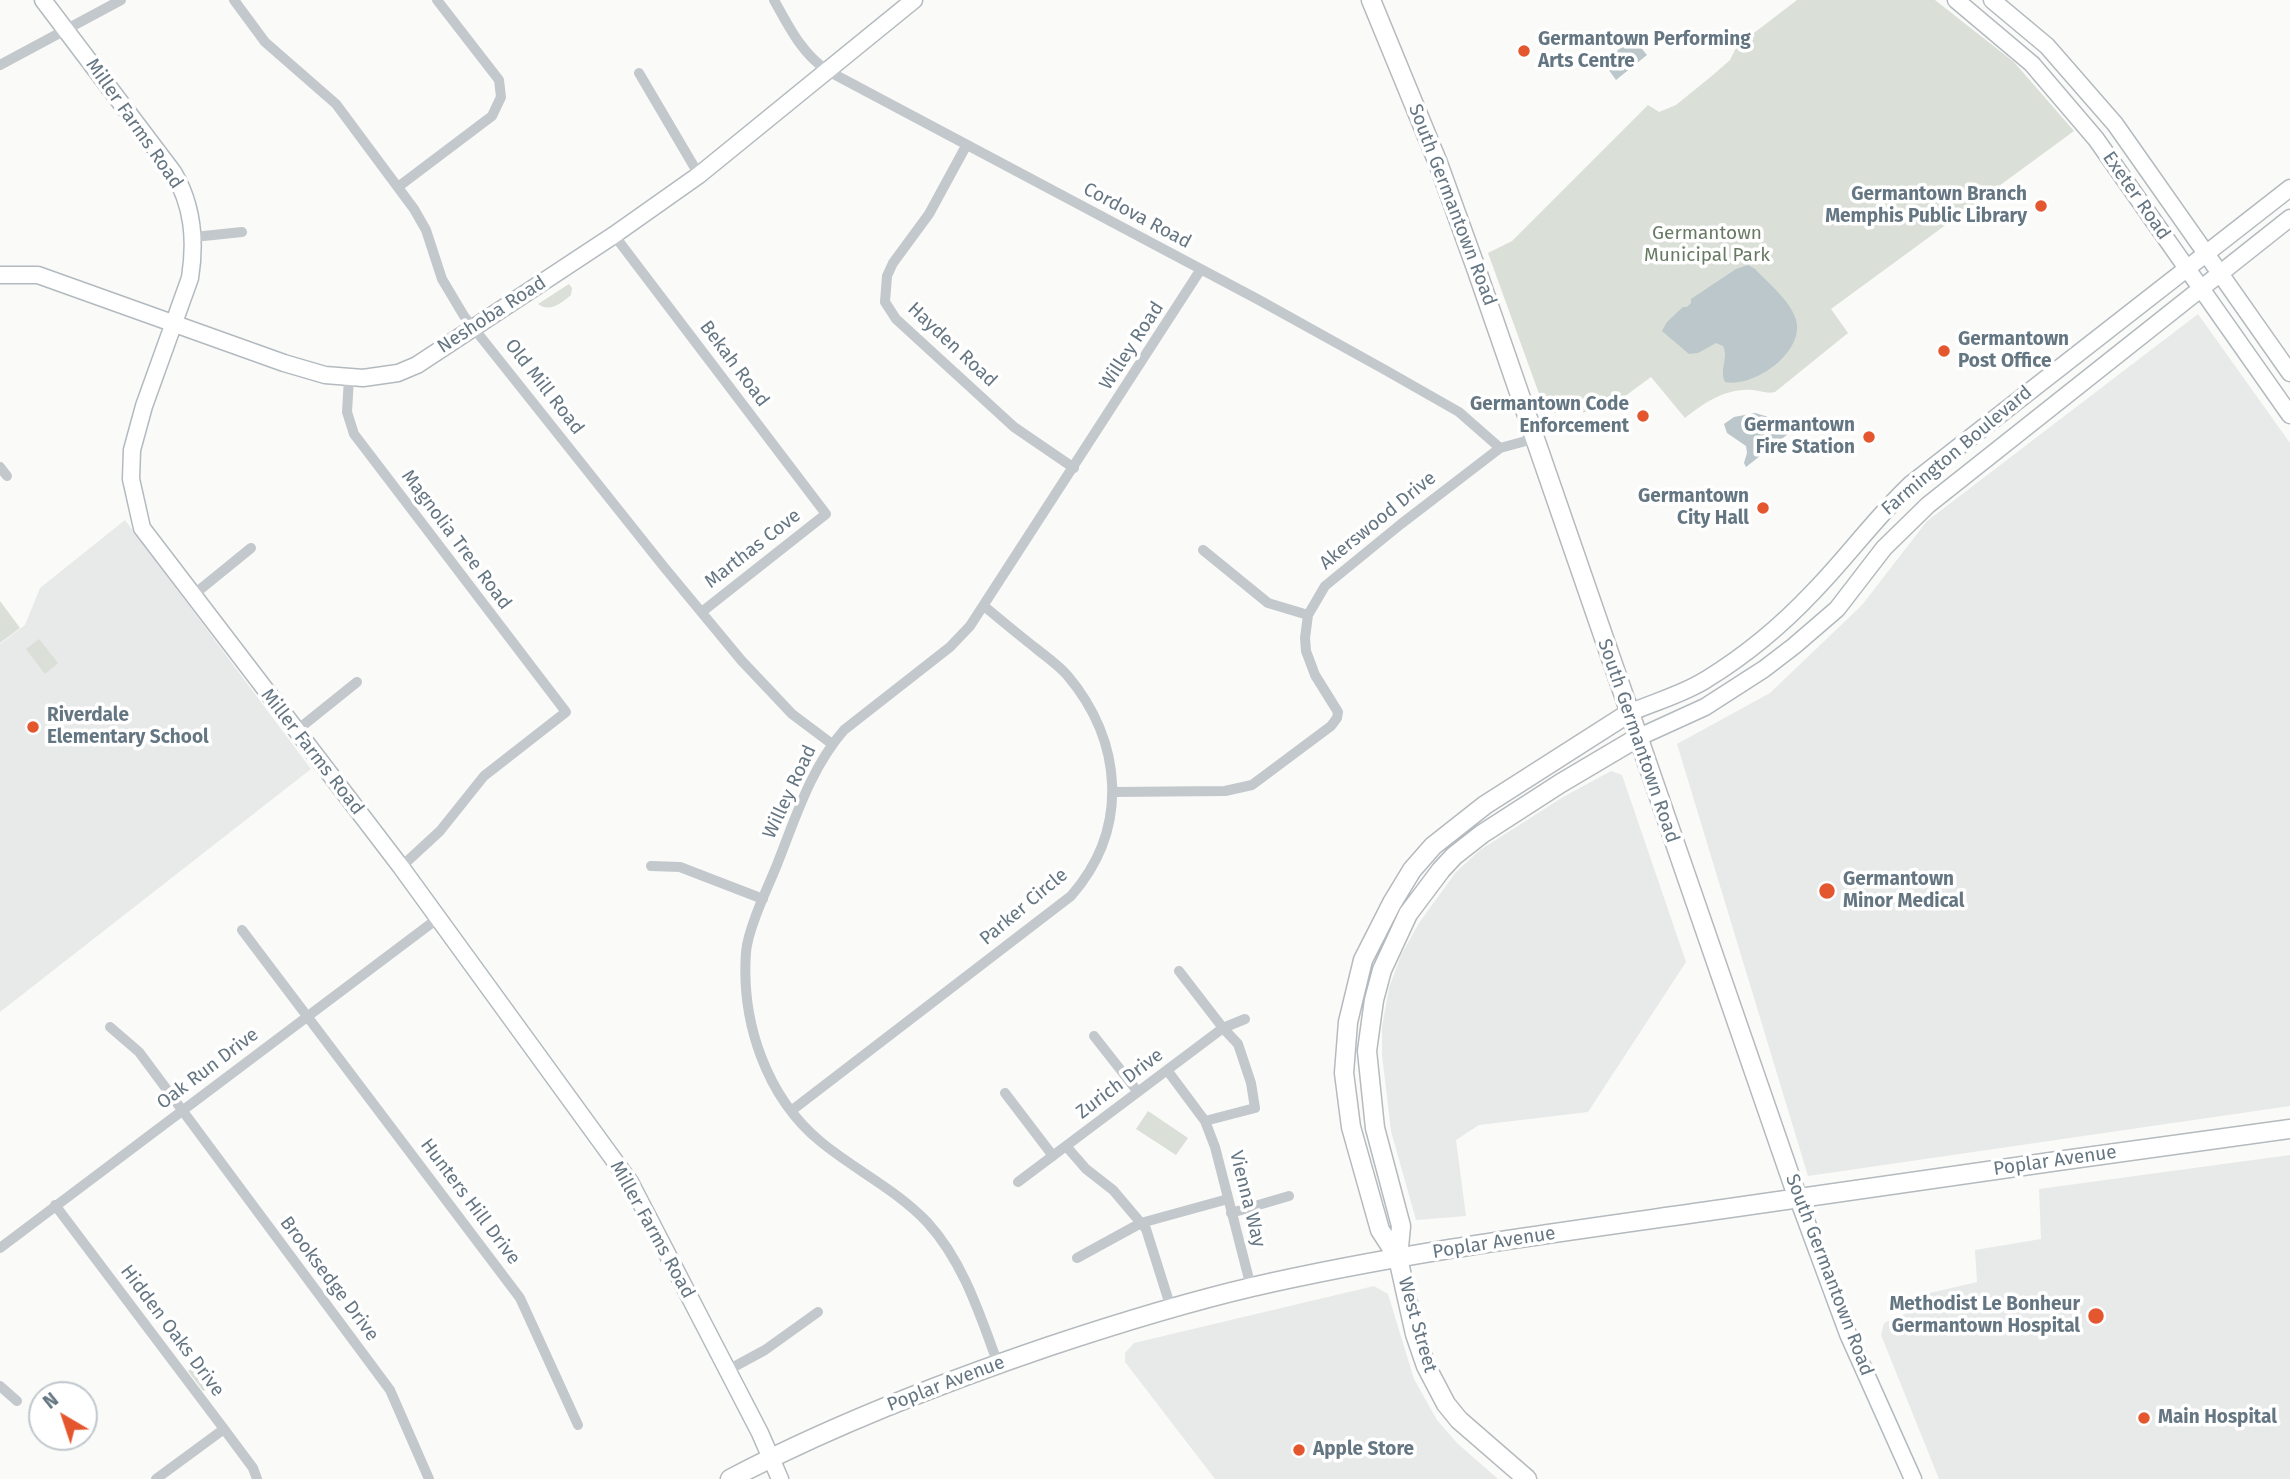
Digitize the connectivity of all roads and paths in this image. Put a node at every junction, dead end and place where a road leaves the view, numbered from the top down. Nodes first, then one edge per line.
1 (43, 0) edge
2 (121, 0) edge
3 (234, 0) edge
4 (437, 0) edge
5 (774, 0) edge
6 (914, 0) edge
7 (1371, 0) edge
8 (1956, 0) edge
9 (1992, 0) edge
10 (66, 29) junction
11 (0, 65) edge
12 (828, 71) junction
13 (639, 73) dead end
14 (967, 146) junction
15 (699, 176) junction
16 (398, 187) junction
17 (2290, 188) edge
18 (2290, 218) edge
19 (242, 232) dead end
20 (614, 235) junction
21 (194, 237) junction
22 (2205, 253) junction
23 (2186, 268) junction
24 (1201, 269) junction
25 (2221, 274) junction
26 (0, 275) edge
27 (2201, 290) junction
28 (175, 324) junction
29 (474, 328) junction
30 (2290, 373) edge
31 (349, 378) junction
32 (2032, 388) junction
33 (2048, 409) junction
34 (2290, 415) edge
35 (2019, 432) junction
36 (1536, 438) junction
37 (1500, 448) junction
38 (1951, 452) junction
39 (1074, 468) junction
40 (1919, 494) junction
41 (826, 514) joint
42 (251, 548) dead end
43 (1203, 550) dead end
44 (192, 596) junction
45 (984, 606) junction
46 (703, 611) junction
47 (1308, 615) junction
48 (357, 682) dead end
49 (1629, 713) junction
50 (296, 732) junction
51 (1637, 738) junction
52 (832, 744) junction
53 (1114, 792) junction
54 (651, 866) dead end
55 (401, 867) junction
56 (763, 900) junction
57 (437, 919) junction
58 (242, 930) dead end
59 (1179, 971) dead end
60 (307, 1016) junction
61 (1245, 1018) dead end
62 (110, 1027) dead end
63 (1223, 1028) junction
64 (1094, 1036) dead end
65 (1167, 1070) junction
66 (1138, 1092) junction
67 (1005, 1093) dead end
68 (181, 1111) junction
69 (791, 1111) junction
70 (1205, 1121) junction
71 (2290, 1129) edge
72 (1066, 1146) junction
73 (1053, 1156) junction
74 (1018, 1182) dead end
75 (1289, 1196) dead end
76 (1797, 1196) junction
77 (1228, 1199) junction
78 (55, 1205) junction
79 (1231, 1213) junction
80 (1142, 1223) junction
81 (0, 1248) edge
82 (1077, 1258) dead end
83 (1398, 1258) junction
84 (1251, 1287) junction
85 (1171, 1308) junction
86 (818, 1312) dead end
87 (998, 1364) junction
88 (728, 1370) junction
89 (0, 1386) edge
90 (17, 1401) dead end
91 (578, 1425) dead end
92 (224, 1429) junction
93 (769, 1458) junction
94 (156, 1479) edge
95 (257, 1479) edge
96 (429, 1479) edge
97 (730, 1479) edge
98 (780, 1479) edge
99 (1527, 1479) edge
100 (1913, 1479) edge

1 - 10 street, Miller Farms Road
2 - 10 street
3 - 16 street, Old Mill Road
4 - 16 street
5 - 12 street, Cordova Road
6 - 12 street, Neshoba Road
7 - 36 main road, South Germantown Road
8 - 23 street, Exeter Road
9 - 22 street, Exeter Road
10 - 11 street
10 - 21 street, Miller Farms Road
12 - 14 street, Cordova Road
12 - 15 street, Neshoba Road
13 - 15 street
14 - 24 street, Cordova Road
14 - 39 street, Hayden Road
15 - 20 street, Neshoba Road
16 - 29 street, Old Mill Road
17 - 22 street, Farmington Boulevard
18 - 25 street, Farmington Boulevard
19 - 21 street
20 - 29 street, Neshoba Road
20 - 41 street, Bekah Road
21 - 28 street, Miller Farms Road
22 - 23 street, Farmington Boulevard
22 - 25 street, Exeter Road
23 - 27 street, Exeter Road
23 - 32 street, Farmington Boulevard
24 - 37 street, Cordova Road
24 - 39 street, Willey Road
25 - 27 street, Farmington Boulevard
25 - 30 street, Exeter Road
26 - 28 street, Neshoba Road
27 - 33 street, Farmington Boulevard
27 - 34 street, Exeter Road
28 - 31 street, Neshoba Road
28 - 44 street, Miller Farms Road
29 - 31 street, Neshoba Road
29 - 46 street, Old Mill Road
31 - 55 street, Magnolia Tree Road
32 - 33 street
32 - 38 street, Farmington Boulevard
33 - 35 street, Farmington Boulevard
35 - 38 street
35 - 40 street, Farmington Boulevard
36 - 37 street, Akerswood Drive
36 - 49 main road, South Germantown Road
37 - 47 street, Akerswood Drive
38 - 40 street, Farmington Boulevard
39 - 45 street, Willey Road
40 - 49 street, Farmington Boulevard
40 - 51 street, Farmington Boulevard
41 - 46 street, Marthas Cove
42 - 44 street
43 - 47 street
44 - 50 street, Miller Farms Road
45 - 52 street, Willey Road
45 - 53 street, Parker Circle
46 - 52 street, Old Mill Road
47 - 53 street, Akerswood Drive
48 - 50 street
49 - 51 main road, South Germantown Road
49 - 83 main road
50 - 55 street, Miller Farms Road
51 - 76 main road, South Germantown Road
51 - 83 main road
52 - 56 street, Willey Road
53 - 69 street, Parker Circle
54 - 56 street
55 - 57 street, Miller Farms Road
56 - 69 street, Willey Road
57 - 60 street, Oak Run Drive
57 - 88 street, Miller Farms Road
58 - 60 street, Hunters Hill Drive
59 - 63 street
60 - 68 street, Oak Run Drive
60 - 91 street, Hunters Hill Drive
61 - 63 street, Zurich Drive
62 - 68 street, Brooksedge Drive
63 - 65 street, Zurich Drive
63 - 70 street
64 - 66 street
65 - 66 street, Zurich Drive
65 - 70 street, Vienna Way
66 - 72 street, Zurich Drive
67 - 73 street
68 - 78 street, Oak Run Drive
68 - 96 street, Brooksedge Drive
69 - 87 street, Willey Road
70 - 77 street, Vienna Way
71 - 76 main road, Poplar Avenue
72 - 73 street, Zurich Drive
72 - 80 street
73 - 74 street, Zurich Drive
75 - 79 street
76 - 83 main road, Poplar Avenue
76 - 100 street, South Germantown Road
77 - 79 street, Vienna Way
77 - 80 street
78 - 81 street, Oak Run Drive
78 - 92 street, Hidden Oaks Drive
79 - 84 street, Vienna Way
80 - 82 street
80 - 85 street
83 - 84 main road, Poplar Avenue
83 - 99 main road, West Street
84 - 85 main road, Poplar Avenue
85 - 87 main road, Poplar Avenue
86 - 88 street
87 - 93 main road, Poplar Avenue
88 - 93 street, Miller Farms Road
89 - 90 street
92 - 94 street
92 - 95 street, Hidden Oaks Drive
93 - 97 main road, Poplar Avenue
93 - 98 street, Miller Farms Road

